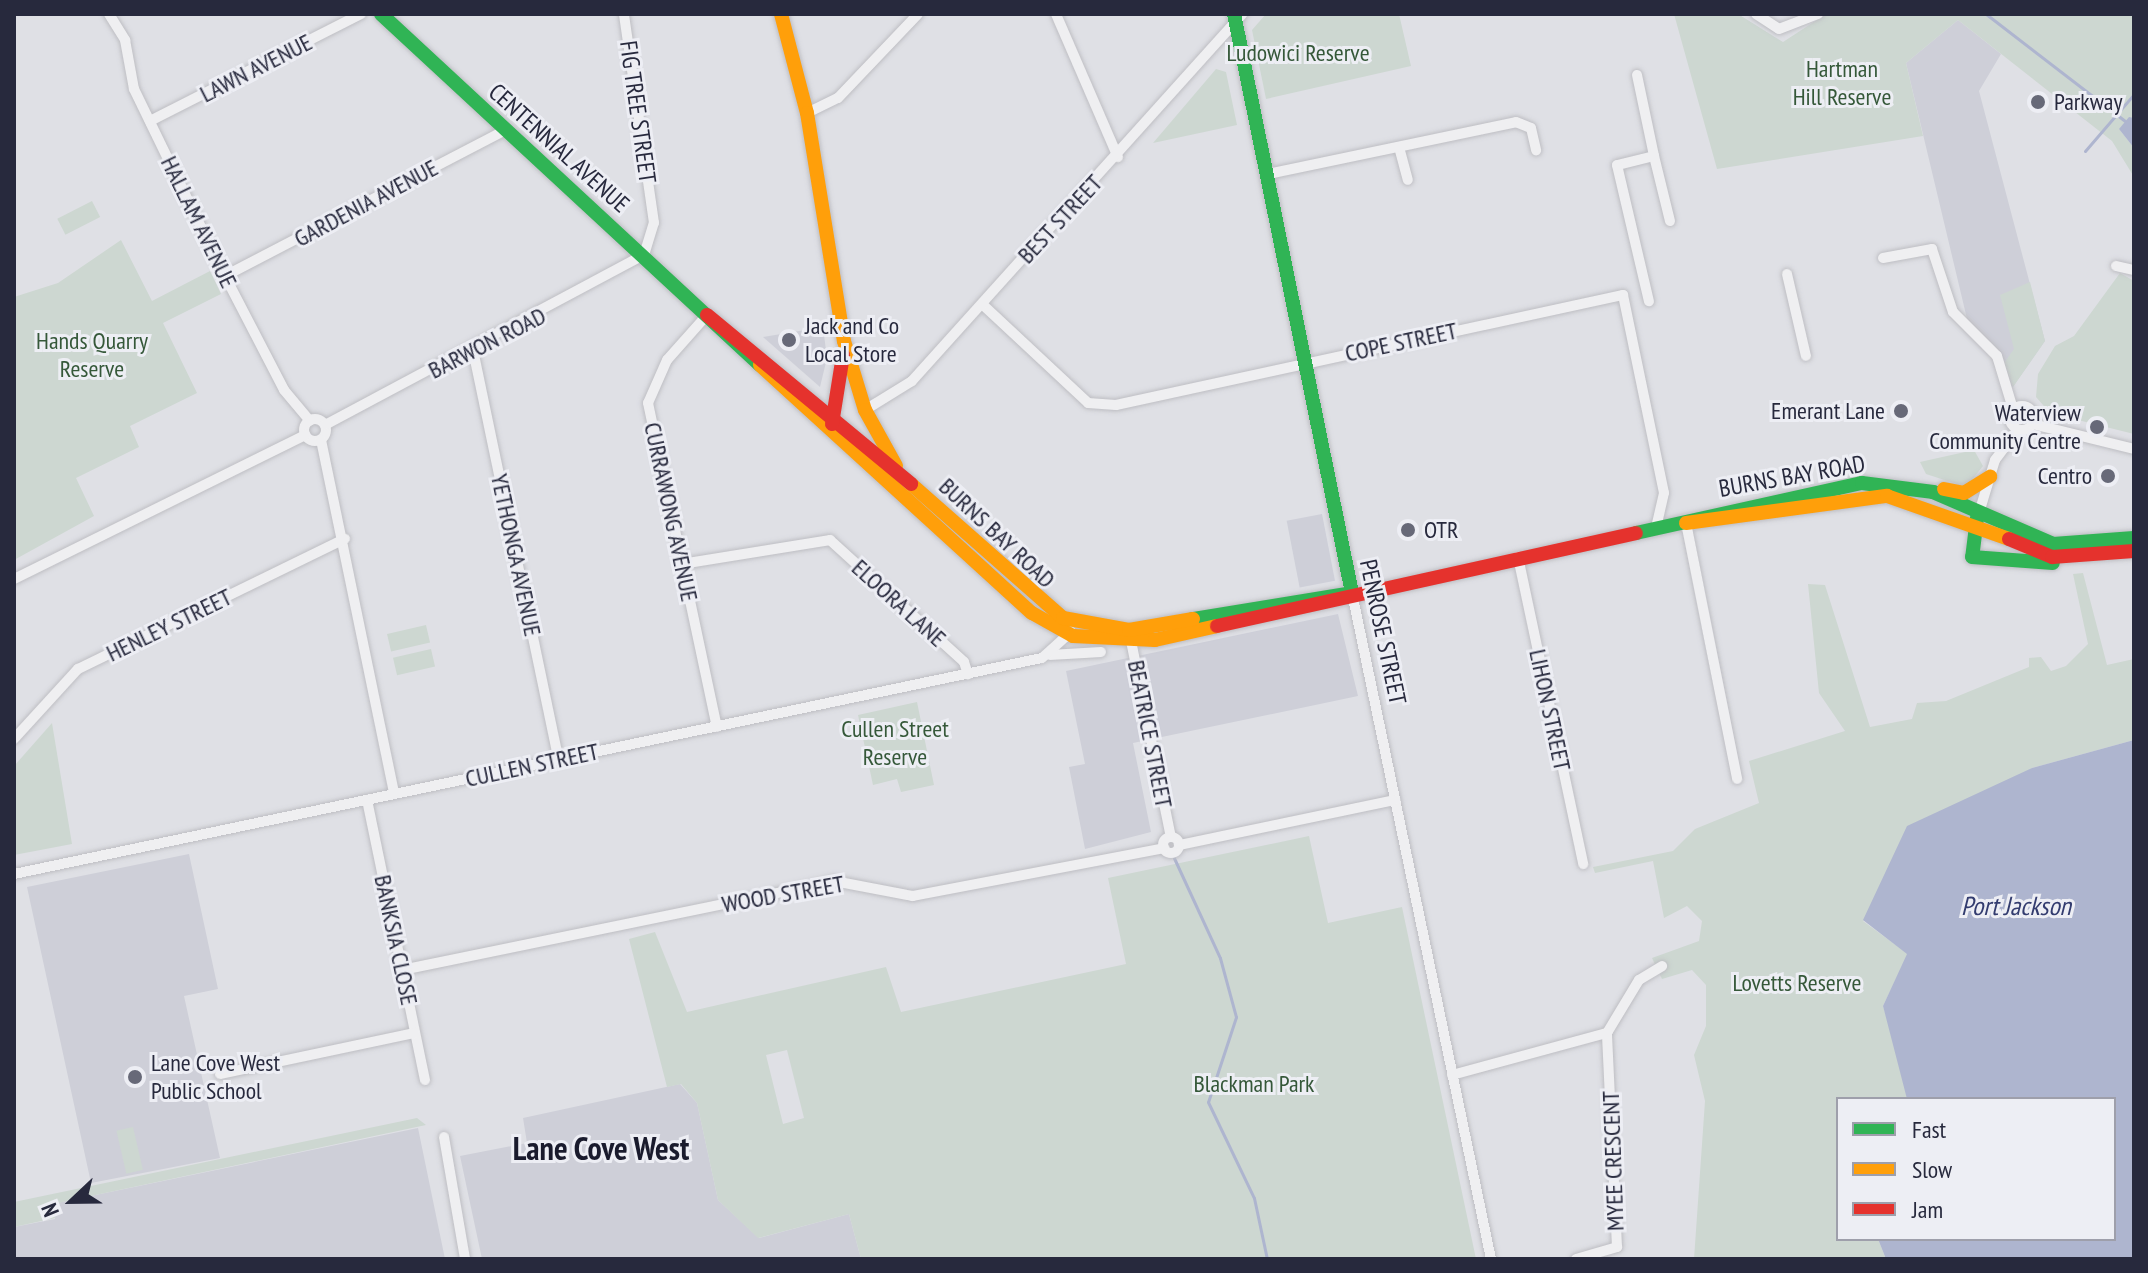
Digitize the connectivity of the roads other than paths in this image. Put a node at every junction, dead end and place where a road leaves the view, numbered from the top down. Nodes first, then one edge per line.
1 (109, 14) edge
2 (361, 14) edge
3 (381, 14) edge
4 (624, 14) edge
5 (781, 14) edge
6 (918, 14) edge
7 (1056, 14) edge
8 (1756, 14) edge
9 (1818, 14) edge
10 (1237, 18) edge
11 (1637, 75) dead end
12 (807, 113) junction
13 (150, 121) junction
14 (506, 130) junction
15 (1399, 147) junction
16 (1536, 150) dead end
17 (1654, 156) junction
18 (1118, 157) junction
19 (1268, 174) junction
20 (1408, 180) dead end
21 (1670, 221) dead end
22 (644, 255) junction
23 (1883, 258) dead end
24 (2116, 266) dead end
25 (2134, 270) edge
26 (1787, 274) dead end
27 (225, 276) junction
28 (1649, 301) dead end
29 (982, 304) junction
30 (707, 315) junction
31 (844, 341) junction
32 (473, 350) junction
33 (1806, 356) dead end
34 (1305, 362) junction
35 (2013, 409) junction
36 (865, 410) junction
37 (831, 413) junction
38 (310, 421) junction
39 (2033, 424) junction
40 (325, 425) junction
41 (2018, 430) junction
42 (305, 435) junction
43 (834, 436) junction
44 (321, 440) junction
45 (2134, 449) edge
46 (1990, 477) junction
47 (898, 482) junction
48 (1904, 484) junction
49 (1977, 519) junction
50 (1686, 523) junction
51 (1656, 529) junction
52 (2134, 538) edge
53 (345, 539) junction
54 (2134, 551) edge
55 (1518, 557) junction
56 (2070, 560) junction
57 (682, 564) junction
58 (14, 579) edge
59 (1352, 593) junction
60 (1073, 629) junction
61 (1130, 636) junction
62 (1101, 652) dead end
63 (1050, 655) junction
64 (968, 674) junction
65 (717, 727) junction
66 (14, 739) edge
67 (559, 760) junction
68 (1737, 779) dead end
69 (394, 794) junction
70 (367, 800) junction
71 (1395, 800) junction
72 (1175, 841) junction
73 (1583, 864) dead end
74 (14, 874) edge
75 (1662, 966) dead end
76 (402, 970) junction
77 (415, 1033) junction
78 (1607, 1033) junction
79 (220, 1074) dead end
80 (1452, 1075) junction
81 (425, 1080) dead end
82 (444, 1137) dead end
83 (465, 1259) edge
84 (1491, 1259) edge
85 (1576, 1259) edge

1 - 13 street, HALLAM AVENUE
2 - 13 street, LAWN AVENUE
3 - 14 main road, CENTENNIAL AVENUE
4 - 22 street, FIG TREE STREET
5 - 12 main road, BURNS BAY ROAD
6 - 12 street
7 - 18 street
8 - 9 street
10 - 18 street, BEST STREET
10 - 19 main road, PENROSE STREET
11 - 17 street
12 - 31 main road, BURNS BAY ROAD
13 - 27 street, HALLAM AVENUE
14 - 22 main road, CENTENNIAL AVENUE
14 - 27 street, GARDENIA AVENUE
15 - 16 street
15 - 19 street
15 - 20 street
17 - 21 street
17 - 28 street
18 - 29 street, BEST STREET
19 - 34 main road, PENROSE STREET
22 - 30 main road, CENTENNIAL AVENUE
22 - 32 street, BARWON ROAD
23 - 35 street
24 - 25 street
26 - 33 street
27 - 38 street, HALLAM AVENUE
29 - 34 street, COPE STREET
29 - 36 street, BEST STREET
30 - 37 main road, CENTENNIAL AVENUE
30 - 43 main road, CENTENNIAL AVENUE
30 - 57 street, CURRAWONG AVENUE
31 - 36 main road, BURNS BAY ROAD
31 - 37 main road, BURNS BAY ROAD
32 - 40 street, BARWON ROAD
32 - 67 street, YETHONGA AVENUE
34 - 51 street, COPE STREET
34 - 59 main road, PENROSE STREET
35 - 39 street
35 - 41 street
36 - 47 main road, BURNS BAY ROAD
37 - 43 main road, BURNS BAY ROAD
37 - 47 main road, CENTENNIAL AVENUE
38 - 40 street
38 - 42 street
39 - 41 street
39 - 45 street
40 - 44 street
41 - 46 street
42 - 44 street
42 - 58 street
43 - 47 main road, CENTENNIAL AVENUE
44 - 53 street
46 - 48 main road
46 - 49 street
47 - 60 main road, BURNS BAY ROAD
48 - 49 main road, BURNS BAY ROAD
48 - 50 main road, BURNS BAY ROAD
49 - 50 main road, BURNS BAY ROAD
49 - 52 main road, BURNS BAY ROAD
49 - 56 main road, BURNS BAY ROAD
49 - 56 main road
50 - 51 main road, BURNS BAY ROAD
50 - 68 street
51 - 55 main road, BURNS BAY ROAD
53 - 66 street, HENLEY STREET
53 - 69 street
54 - 56 main road, BURNS BAY ROAD
55 - 59 main road, BURNS BAY ROAD
55 - 73 street, LIHON STREET
57 - 64 street, ELOORA LANE
57 - 65 street, CURRAWONG AVENUE
59 - 61 main road, BURNS BAY ROAD
59 - 71 street, PENROSE STREET
60 - 61 main road, BURNS BAY ROAD
60 - 63 street
61 - 72 street, BEATRICE STREET
62 - 63 street, CULLEN STREET
63 - 64 street, CULLEN STREET
64 - 65 street, CULLEN STREET
65 - 67 street, CULLEN STREET
67 - 69 street, CULLEN STREET
69 - 70 street, CULLEN STREET
70 - 74 street, CULLEN STREET
70 - 76 street, BANKSIA CLOSE
71 - 72 street
71 - 80 street, PENROSE STREET
72 - 76 street, WOOD STREET
75 - 78 street
76 - 77 street, BANKSIA CLOSE
77 - 79 street
77 - 81 street, BANKSIA CLOSE
78 - 80 street
78 - 85 street, MYEE CRESCENT
80 - 84 street, PENROSE STREET
82 - 83 street

